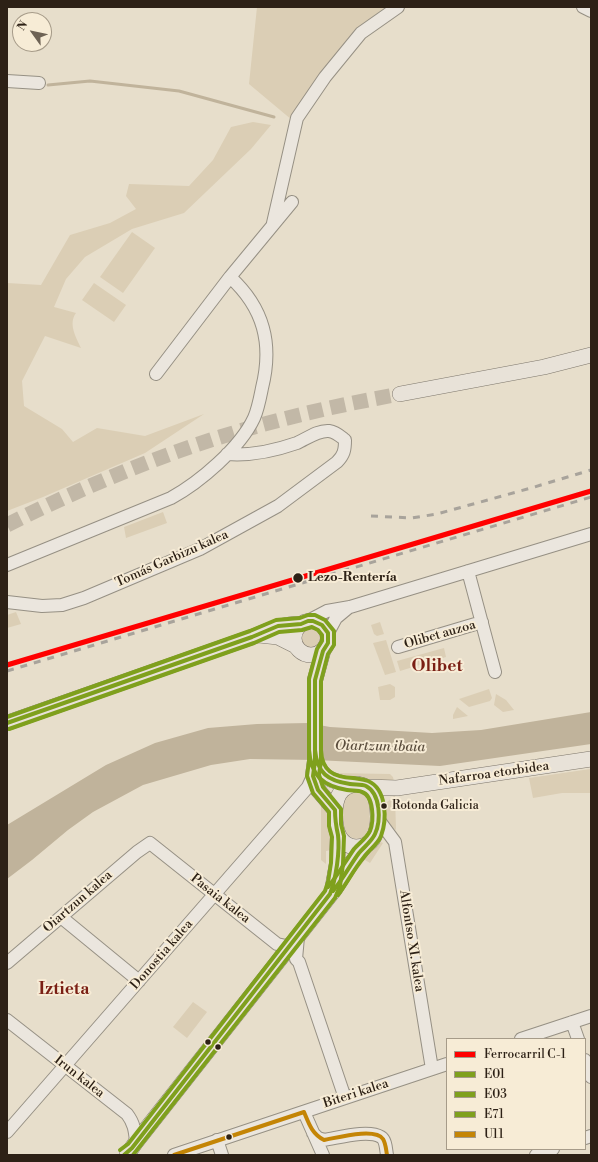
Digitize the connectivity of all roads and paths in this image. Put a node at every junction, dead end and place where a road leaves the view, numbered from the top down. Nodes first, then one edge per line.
1 (398, 7) edge
2 (583, 7) edge
3 (591, 11) edge
4 (7, 82) edge
5 (39, 83) dead end
6 (292, 202) dead end
7 (272, 226) junction
8 (230, 277) junction
9 (591, 355) edge
10 (156, 374) dead end
11 (400, 394) tunnel mouth
12 (227, 454) junction
13 (591, 534) edge
14 (7, 565) edge
15 (468, 571) junction
16 (7, 602) edge
17 (350, 607) junction
18 (482, 622) junction
19 (304, 623) junction
20 (328, 632) junction
21 (258, 635) junction
22 (398, 647) dead end
23 (300, 650) junction
24 (323, 651) junction
25 (495, 672) dead end
26 (315, 680) junction
27 (7, 723) edge
28 (591, 759) edge
29 (315, 761) junction
30 (313, 776) junction
31 (351, 785) junction
32 (367, 787) junction
33 (397, 788) junction
34 (335, 810) junction
35 (378, 812) junction
36 (338, 836) junction
37 (150, 843) joint
38 (367, 844) junction
39 (214, 894) junction
40 (330, 894) junction
41 (62, 917) junction
42 (295, 940) junction
43 (7, 964) edge
44 (139, 981) junction
45 (591, 1016) edge
46 (7, 1020) edge
47 (572, 1022) junction
48 (524, 1038) edge
49 (578, 1038) edge
50 (586, 1063) edge
51 (446, 1064) edge
52 (64, 1066) junction
53 (432, 1069) junction
54 (591, 1077) edge
55 (345, 1098) junction
56 (304, 1112) junction
57 (7, 1132) edge
58 (313, 1133) junction
59 (217, 1140) junction
60 (130, 1150) edge
61 (550, 1150) edge
62 (174, 1155) edge
63 (222, 1155) edge
64 (323, 1155) edge
65 (387, 1155) edge
66 (536, 1155) edge

1 - 7 street
2 - 3 street
4 - 5 street
6 - 7 street
7 - 8 street
8 - 10 street
8 - 12 street
9 - 11 main road
12 - 14 street
12 - 16 street, Tomás Garbizu kalea
13 - 15 street
15 - 17 street
15 - 18 street, Olibet auzoa
17 - 19 street
17 - 20 street
18 - 22 street, Olibet auzoa
18 - 25 street, Olibet auzoa
19 - 20 main road
19 - 21 main road
19 - 23 main road
20 - 24 main road
21 - 23 main road
21 - 27 main road
23 - 24 main road
23 - 26 main road
24 - 26 main road
26 - 29 main road
28 - 33 main road, Nafarroa etorbidea
29 - 30 main road
29 - 31 main road
30 - 34 main road
30 - 39 street, Donostia kalea
31 - 32 main road
31 - 34 main road
32 - 33 main road, Nafarroa etorbidea
32 - 35 main road
33 - 35 main road
34 - 36 main road
35 - 38 main road
35 - 53 street, Alfontso XI. kalea
36 - 38 main road
36 - 40 main road
37 - 39 street, Pasaia kalea
37 - 41 street, Oiartzun kalea
38 - 40 main road
39 - 42 street, Pasaia kalea
39 - 44 street, Donostia kalea
40 - 42 main road
41 - 43 street, Oiartzun kalea
41 - 44 street
42 - 55 street
42 - 60 main road
44 - 52 street, Donostia kalea
45 - 47 street
46 - 52 street, Irun kalea
47 - 48 street
47 - 49 street
50 - 54 street
51 - 53 street, Biteri kalea
52 - 57 street, Donostia kalea
52 - 60 street, Irun kalea
53 - 55 street, Biteri kalea
55 - 56 street, Biteri kalea
56 - 58 street
56 - 59 street, Biteri kalea
58 - 64 street
58 - 65 street
59 - 62 street, Biteri kalea
59 - 63 street
61 - 66 street

